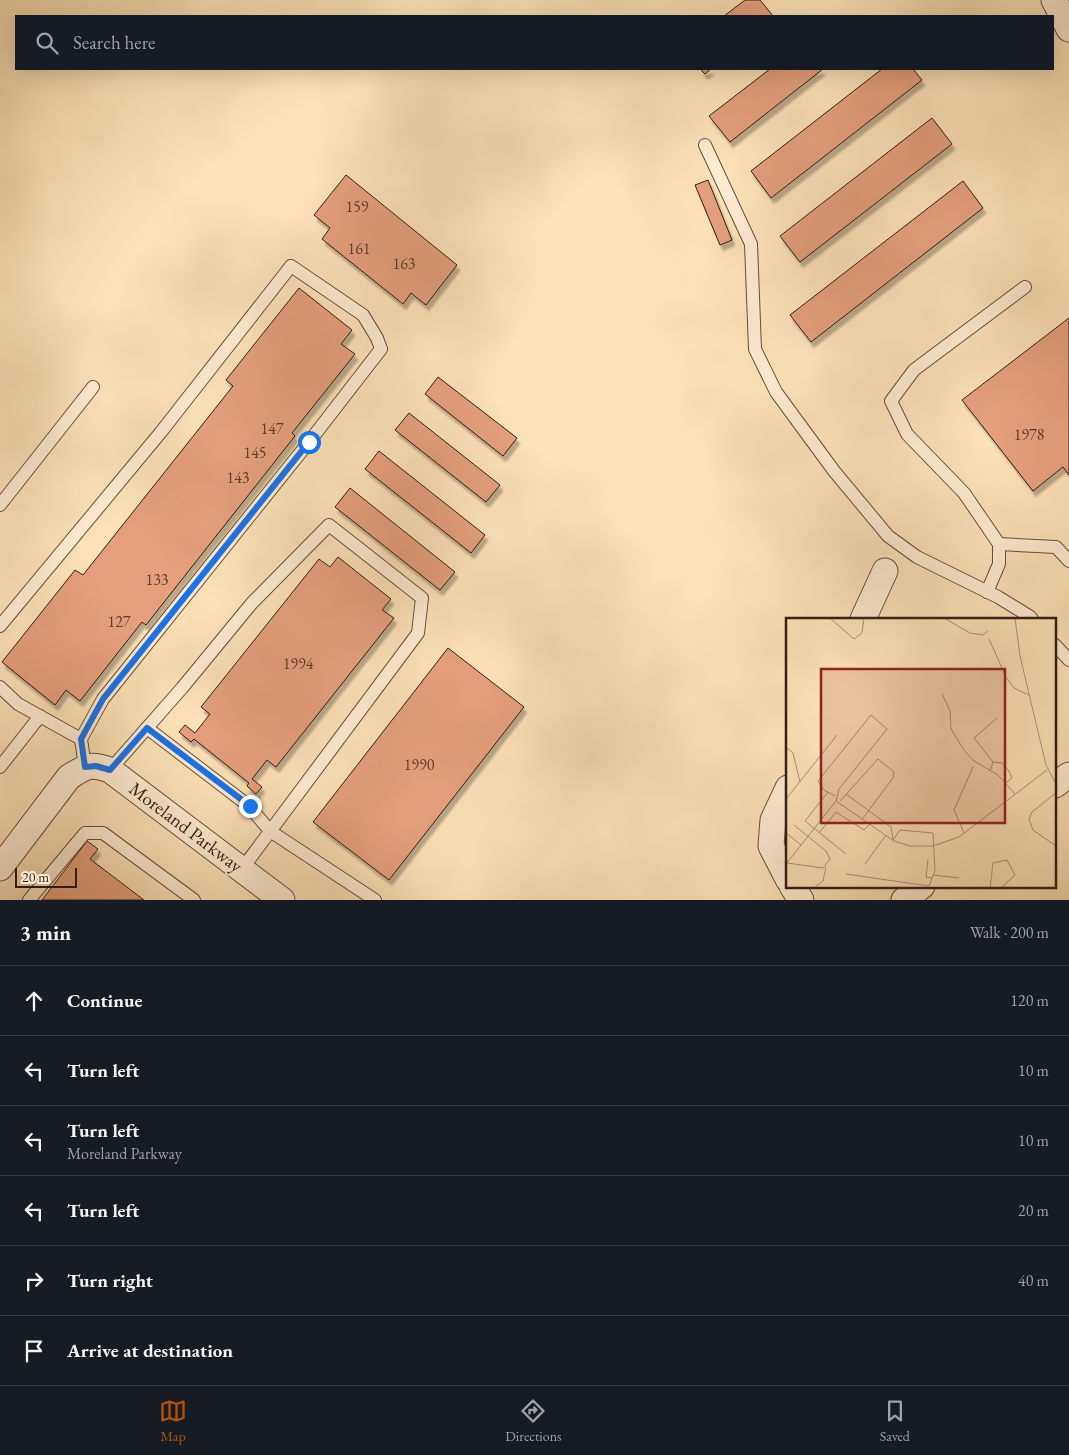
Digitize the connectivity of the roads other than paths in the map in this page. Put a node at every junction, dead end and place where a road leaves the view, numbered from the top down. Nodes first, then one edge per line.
1 (1054, 0) edge
2 (1069, 29) edge
3 (705, 145) dead end
4 (1024, 287) dead end
5 (93, 387) dead end
6 (0, 505) edge
7 (999, 544) junction
8 (1069, 561) edge
9 (885, 571) dead end
10 (987, 592) junction
11 (863, 618) edge
12 (1031, 618) edge
13 (0, 626) edge
14 (1056, 646) edge
15 (1069, 660) edge
16 (0, 688) edge
17 (40, 716) junction
18 (147, 728) junction
19 (81, 739) junction
20 (0, 767) edge
21 (85, 767) junction
22 (110, 770) junction
23 (1069, 774) edge
24 (1056, 784) edge
25 (786, 792) edge
26 (270, 831) junction
27 (0, 868) edge
28 (242, 869) junction
29 (786, 876) edge
30 (793, 888) edge
31 (919, 888) edge
32 (29, 900) edge
33 (194, 900) edge
34 (282, 900) edge
35 (375, 900) edge
36 (801, 900) edge
37 (904, 900) edge

1 - 2 street
3 - 10 lane
4 - 7 lane
5 - 6 lane
7 - 8 lane
7 - 10 lane
9 - 11 street
10 - 12 lane
13 - 19 lane
14 - 15 lane
16 - 17 lane
17 - 19 lane
17 - 20 lane
18 - 22 lane
18 - 26 lane
18 - 26 lane
19 - 21 lane
21 - 22 street, Moreland Parkway
21 - 27 street
22 - 28 street, Moreland Parkway
23 - 24 street
25 - 29 street
26 - 28 lane
26 - 35 lane
28 - 34 street, Moreland Parkway
30 - 36 street
31 - 37 street
32 - 33 lane

